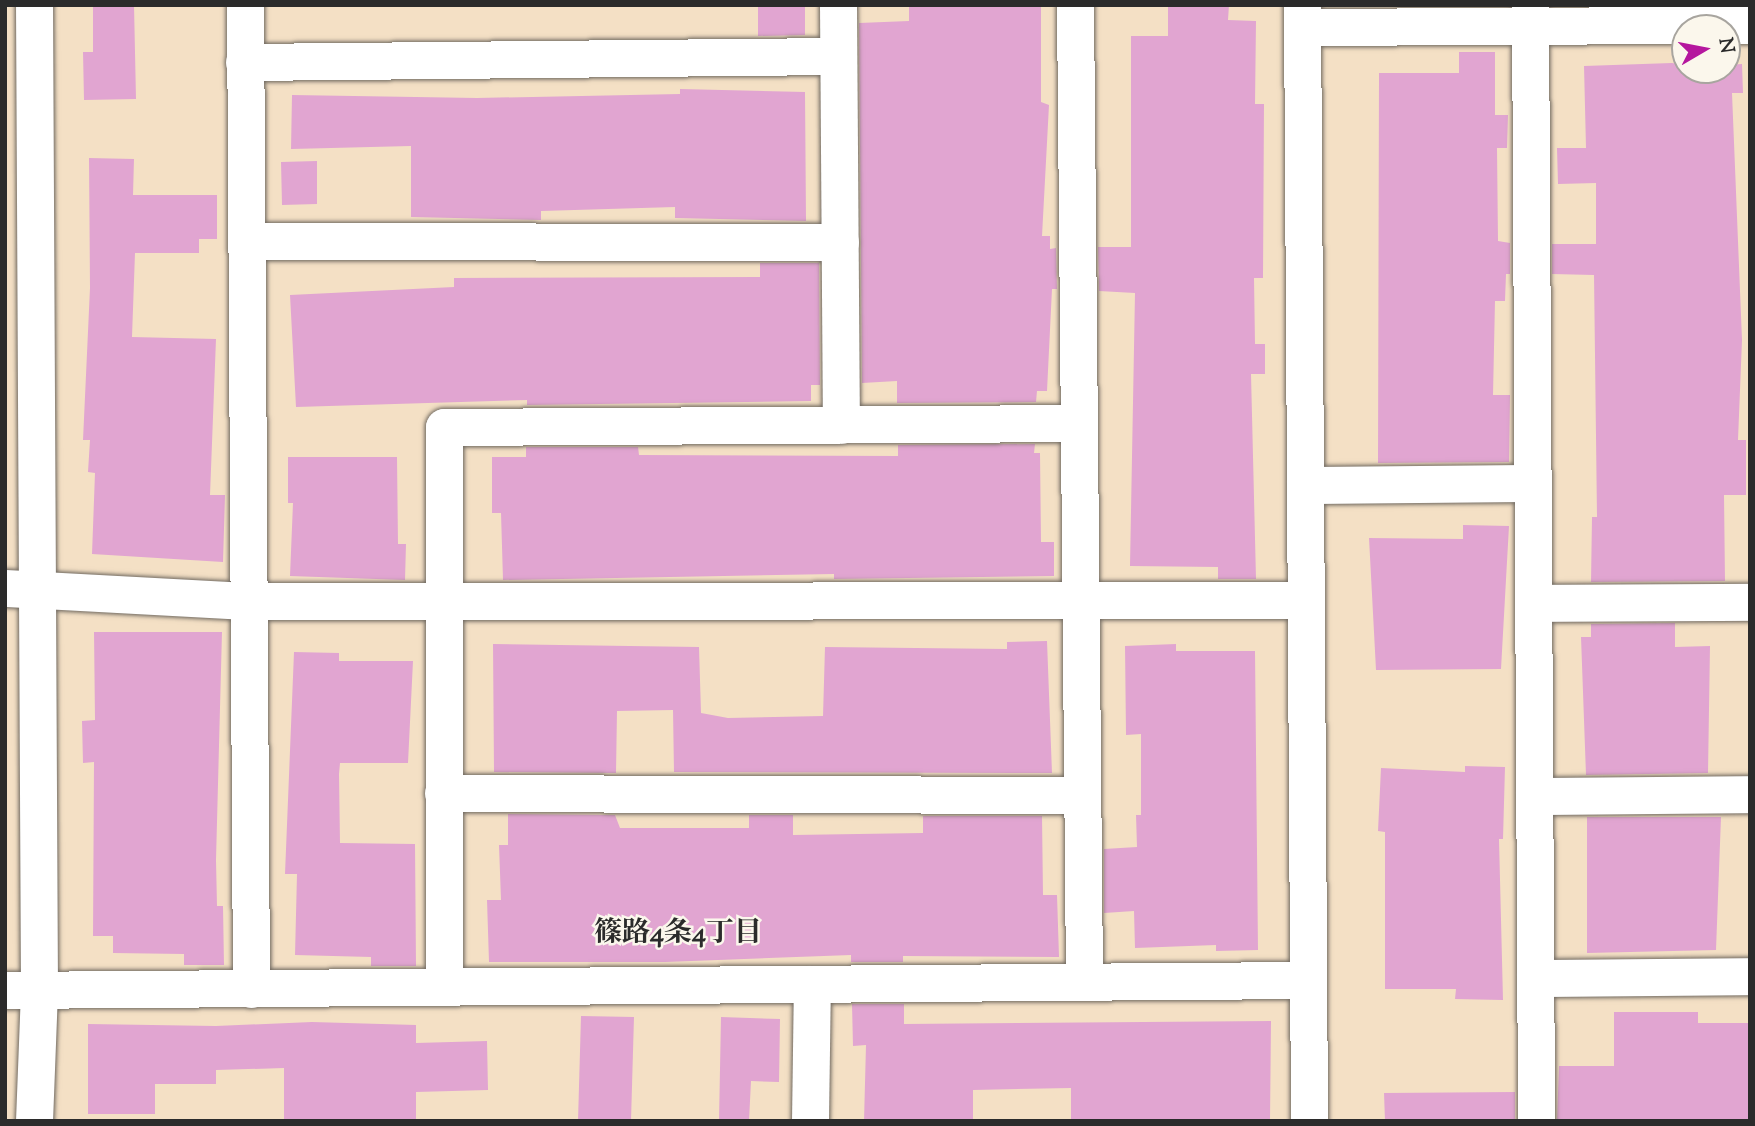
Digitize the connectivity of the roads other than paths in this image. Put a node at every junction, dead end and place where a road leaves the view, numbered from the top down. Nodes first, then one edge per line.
1 (34, 5) edge
2 (245, 5) edge
3 (838, 5) edge
4 (1074, 5) edge
5 (1544, 15) edge
6 (1302, 16) edge
7 (1750, 25) edge
8 (838, 56) junction
9 (244, 62) junction
10 (20, 78) edge
11 (246, 241) junction
12 (840, 242) junction
13 (1079, 424) junction
14 (841, 425) junction
15 (1533, 483) junction
16 (1305, 485) junction
17 (20, 588) edge
18 (1080, 600) junction
19 (1306, 600) junction
20 (247, 601) junction
21 (441, 601) junction
22 (1750, 602) edge
23 (1533, 603) junction
24 (443, 793) junction
25 (1750, 794) edge
26 (1082, 795) junction
27 (1534, 796) junction
28 (1750, 975) edge
29 (1535, 978) junction
30 (1308, 980) junction
31 (1084, 982) junction
32 (812, 984) junction
33 (444, 987) junction
34 (251, 989) junction
35 (22, 990) edge
36 (34, 1121) edge
37 (810, 1121) edge
38 (1309, 1121) edge
39 (1536, 1121) edge

1 - 10 street
2 - 9 street
3 - 8 street
4 - 13 street
5 - 6 street
5 - 7 street
5 - 15 street
6 - 16 street
8 - 9 street
8 - 12 street
9 - 11 street
10 - 17 street
11 - 12 street
11 - 20 street
12 - 14 street
13 - 14 street
13 - 18 street
14 - 21 street
15 - 16 street
15 - 23 street
16 - 19 street
17 - 20 street
17 - 35 street
18 - 19 street
18 - 21 street
18 - 26 street
19 - 30 street
20 - 21 street
20 - 34 street
21 - 24 street
22 - 23 street
23 - 27 street
24 - 26 street
24 - 33 street
25 - 27 street
26 - 31 street
27 - 29 street
28 - 29 street
29 - 39 street
30 - 31 street
30 - 38 street
31 - 32 street
32 - 33 street
32 - 37 street
33 - 34 street
34 - 35 street
35 - 36 street

